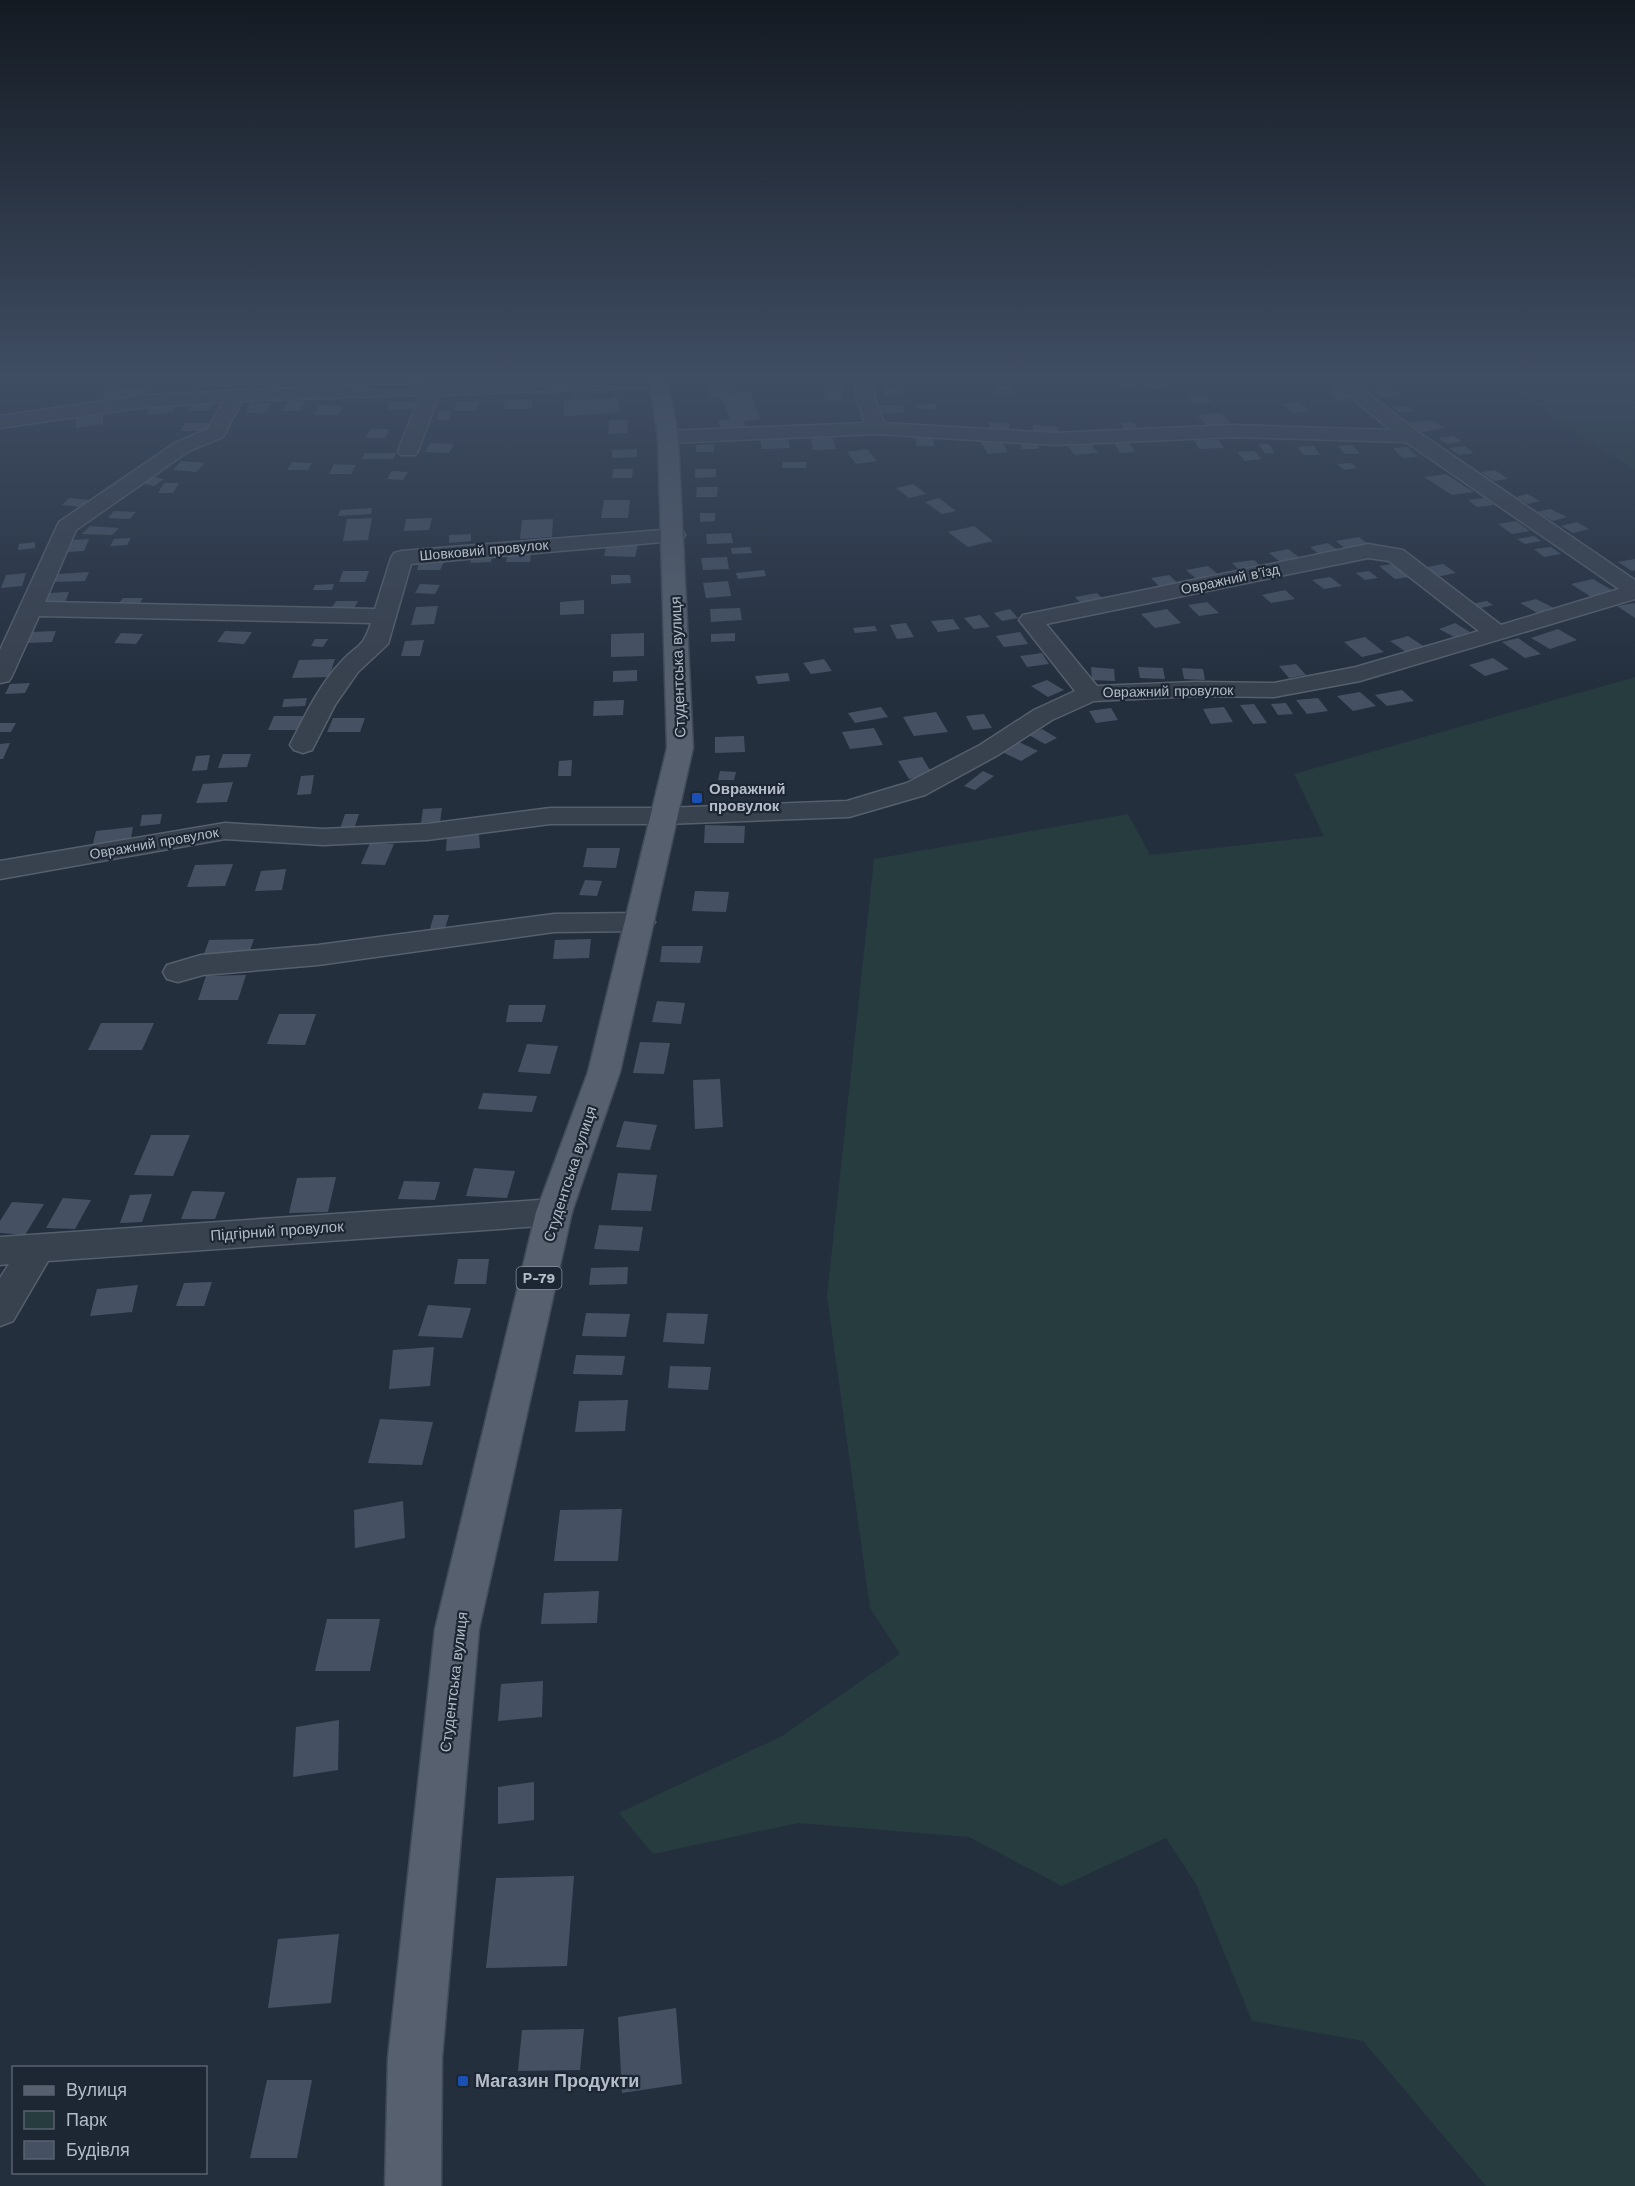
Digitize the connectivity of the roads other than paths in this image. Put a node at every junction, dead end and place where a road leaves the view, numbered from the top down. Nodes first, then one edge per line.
1 (135, 480) edge
2 (671, 480) edge
3 (1475, 480) edge
4 (674, 535) junction
5 (1635, 591) edge
6 (30, 609) junction
7 (384, 616) junction
8 (1498, 634) junction
9 (0, 676) edge
10 (1090, 694) junction
11 (303, 745) dead end
12 (665, 816) junction
13 (0, 870) edge
14 (640, 922) junction
15 (178, 972) dead end
16 (555, 1212) junction
17 (37, 1248) junction
18 (0, 1251) edge
19 (0, 1311) edge
20 (413, 2186) edge

1 - 6 street
2 - 4 main road, Студентська вулиця / Р-79
3 - 5 street
4 - 7 street, Шовковий провулок
4 - 12 main road, Студентська вулиця / Р-79
5 - 8 street, Овражний провулок
6 - 7 street
6 - 9 street
7 - 11 street, Шовковий провулок
8 - 10 street, Овражний провулок
8 - 10 street, Овражний в'їзд
10 - 12 street, Овражний провулок
12 - 13 street, Овражний провулок
12 - 14 main road, Студентська вулиця / Р-79
14 - 15 street
14 - 16 main road, Студентська вулиця / Р-79
16 - 17 street, Підгірний провулок
16 - 20 main road, Студентська вулиця / Р-79
17 - 18 street, Підгірний провулок
17 - 19 street

